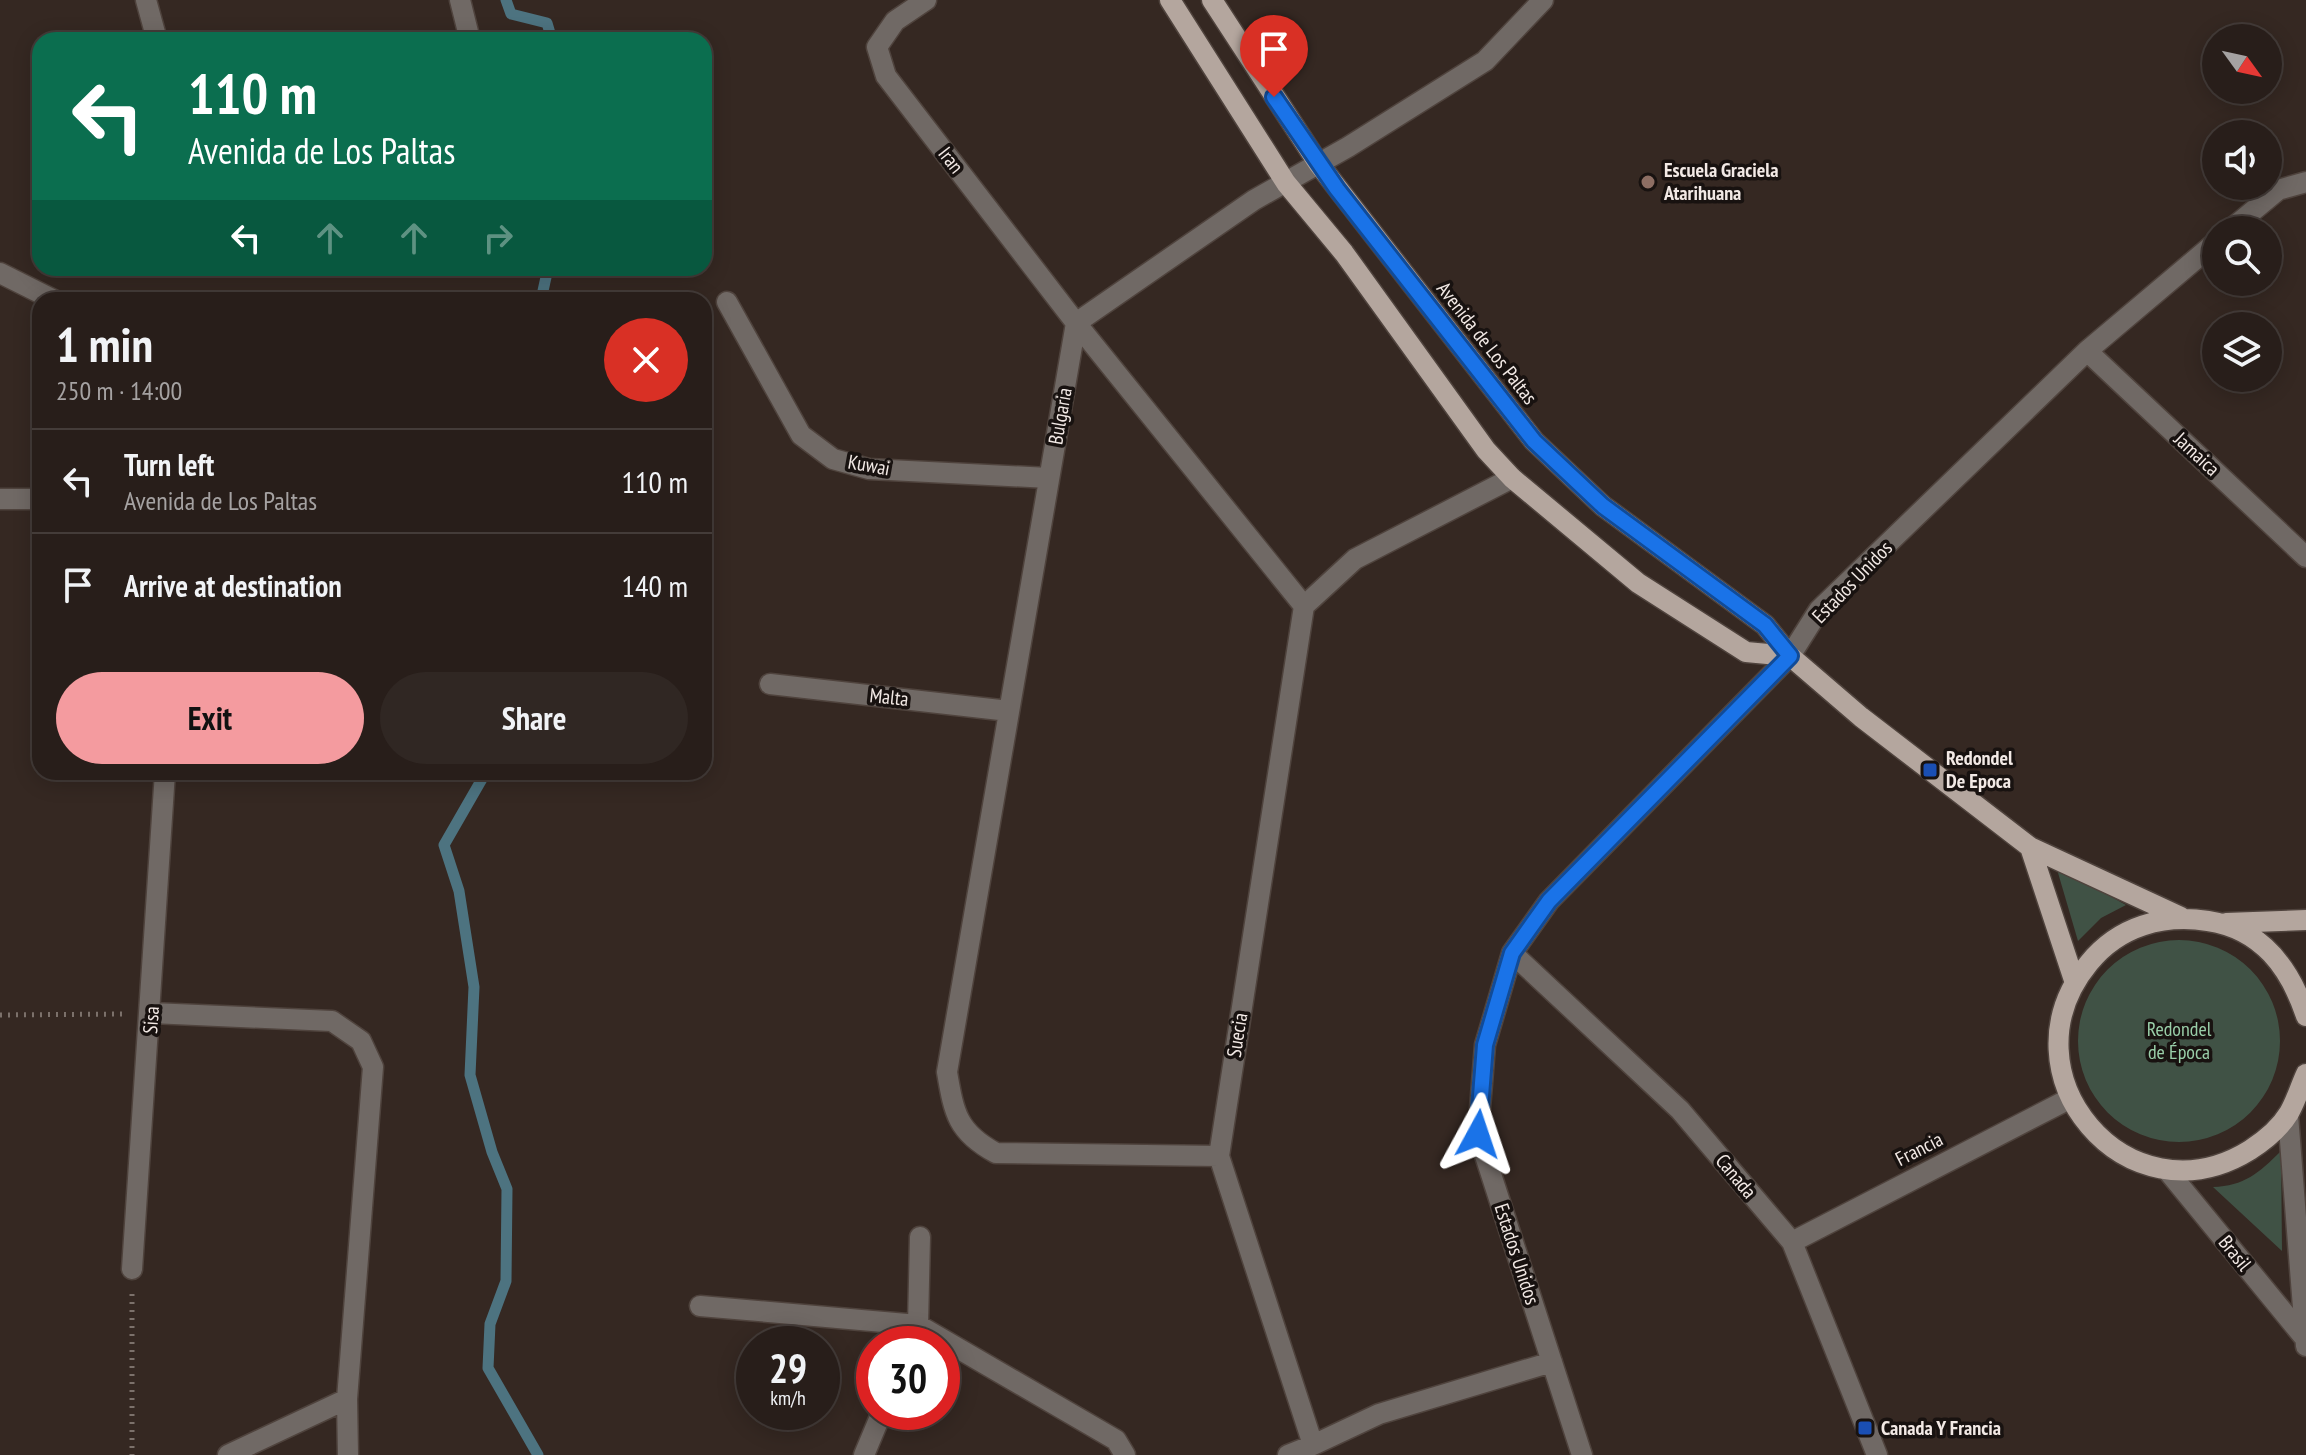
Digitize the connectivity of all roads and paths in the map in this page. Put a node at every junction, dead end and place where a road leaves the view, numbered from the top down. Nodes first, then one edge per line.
1 (146, 0) edge
2 (460, 0) edge
3 (926, 0) edge
4 (1170, 0) edge
5 (1212, 0) edge
6 (1543, 0) edge
7 (155, 32) edge
8 (468, 32) edge
9 (1318, 163) junction
10 (2306, 182) edge
11 (1286, 183) junction
12 (2247, 216) edge
13 (2202, 254) edge
14 (0, 273) edge
15 (38, 292) edge
16 (727, 302) dead end
17 (1076, 323) junction
18 (2087, 351) junction
19 (1049, 478) junction
20 (1512, 478) junction
21 (0, 499) edge
22 (32, 499) edge
23 (2306, 557) edge
24 (1304, 606) junction
25 (1790, 656) junction
26 (770, 684) dead end
27 (1009, 711) junction
28 (165, 780) edge
29 (2030, 847) junction
30 (2181, 917) junction
31 (2306, 920) edge
32 (2226, 923) junction
33 (1512, 953) junction
34 (2074, 980) junction
35 (152, 1013) junction
36 (0, 1015) edge
37 (2306, 1016) edge
38 (2306, 1074) edge
39 (2069, 1099) junction
40 (2288, 1115) junction
41 (1219, 1156) junction
42 (2167, 1170) junction
43 (920, 1237) dead end
44 (1792, 1242) junction
45 (132, 1269) joint
46 (700, 1306) dead end
47 (856, 1326) edge
48 (914, 1326) edge
49 (2304, 1341) edge
50 (960, 1358) edge
51 (1552, 1362) junction
52 (347, 1399) junction
53 (874, 1430) edge
54 (1313, 1445) junction
55 (132, 1455) edge
56 (228, 1455) edge
57 (348, 1455) edge
58 (864, 1455) edge
59 (1125, 1455) edge
60 (1288, 1455) edge
61 (1582, 1455) edge
62 (1877, 1455) edge

1 - 7 street
2 - 8 street
3 - 17 street, Iran
4 - 11 main road
5 - 9 main road, Avenida de Los Paltas
6 - 9 street
9 - 11 street
9 - 25 main road, Avenida de Los Paltas
10 - 12 street
11 - 17 street
11 - 20 main road
13 - 18 street, Estados Unidos
14 - 15 street
16 - 19 street, Kuwai
17 - 19 street, Bulgaria
17 - 24 street
18 - 23 street, Jamaica
18 - 25 street, Estados Unidos
19 - 27 street, Bulgaria
20 - 24 street
20 - 25 main road
21 - 22 street
24 - 41 street, Suecia
25 - 29 main road, Avenida de Los Paltas
25 - 33 street, Estados Unidos
26 - 27 street, Malta
27 - 41 street, Bulgaria
28 - 35 street, Sisa
29 - 30 main road, Avenida de Los Paltas
29 - 34 main road
30 - 32 main road
30 - 34 main road
31 - 32 main road
32 - 37 main road
33 - 44 street, Canada
33 - 51 street, Estados Unidos
34 - 39 main road
35 - 36 path
35 - 45 street, Sisa
35 - 52 street
38 - 40 main road
39 - 42 main road
39 - 44 street, Francia
40 - 42 main road
40 - 49 street, Brasil
41 - 54 street, Suecia
42 - 49 street, Brasil
43 - 48 street
44 - 62 street, Canada
45 - 55 path
46 - 47 street
50 - 59 street
51 - 54 street
51 - 61 street, Estados Unidos
52 - 56 street
52 - 57 street
53 - 58 street
54 - 60 street

